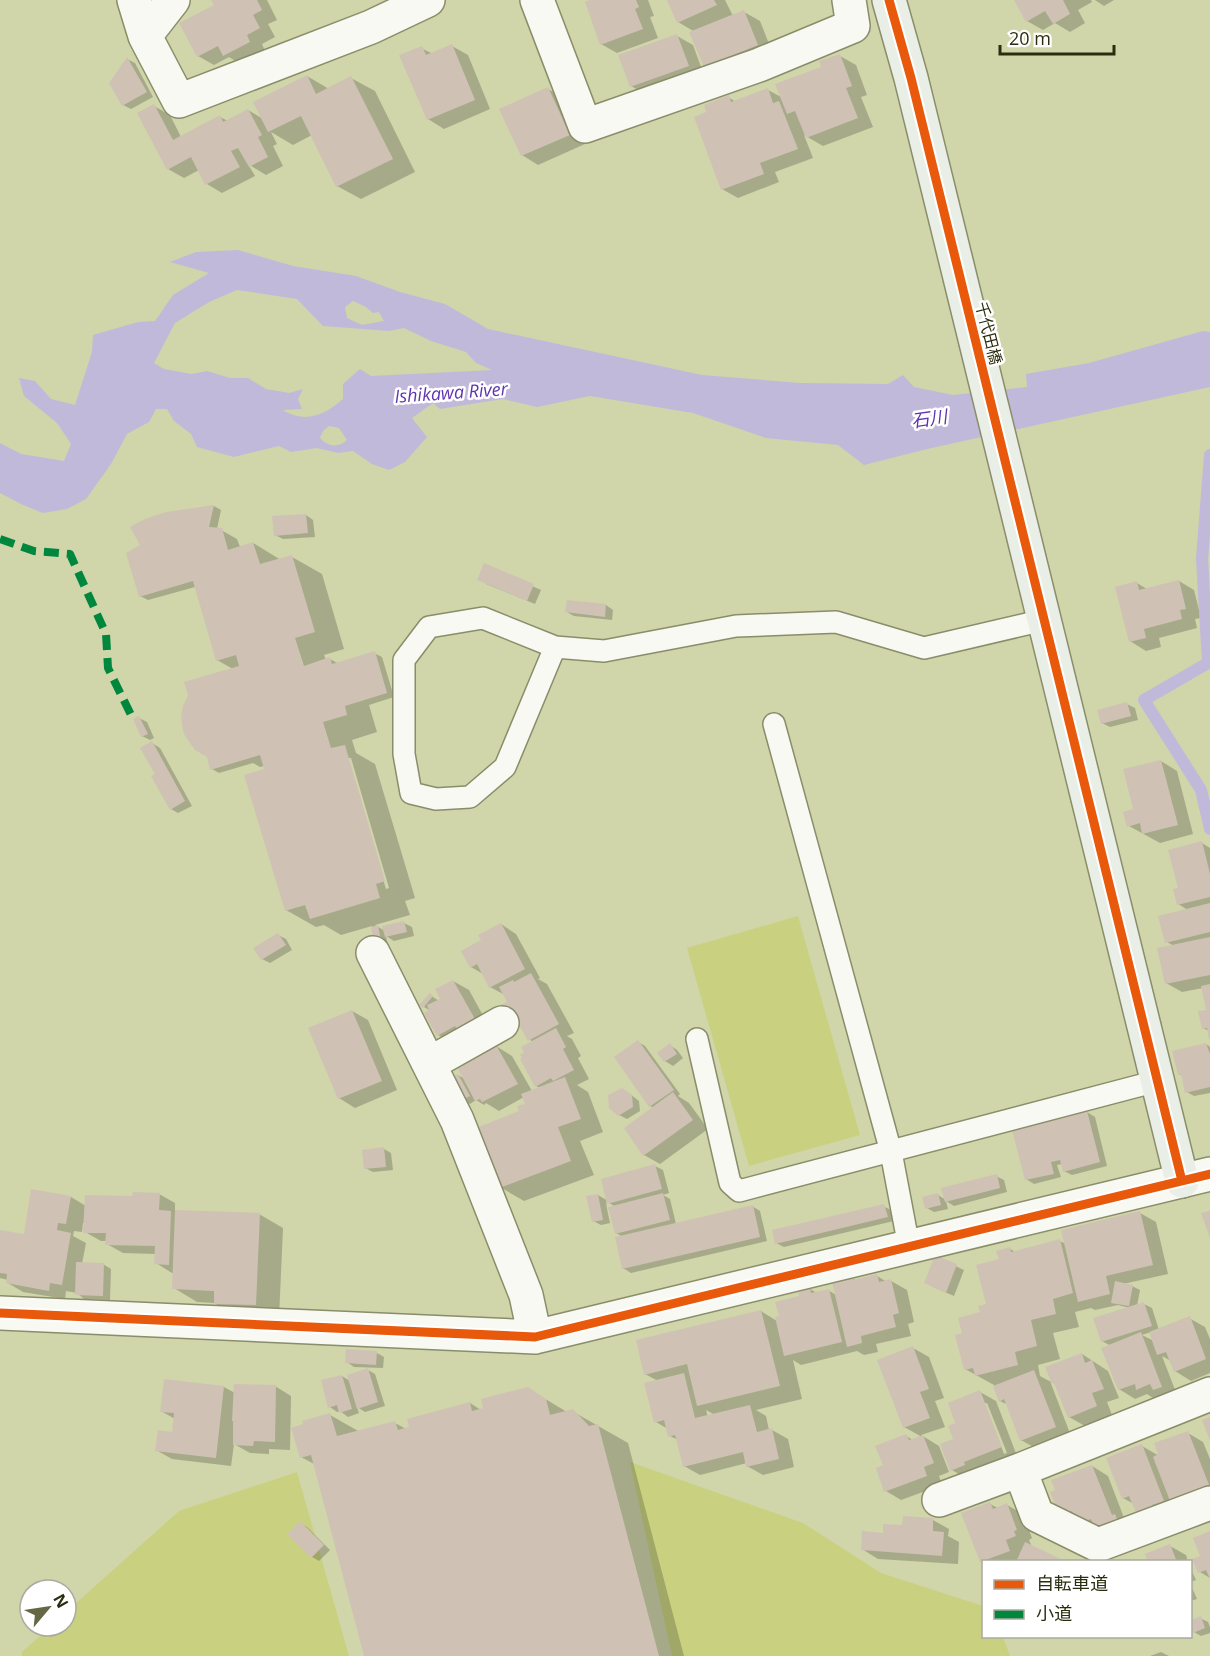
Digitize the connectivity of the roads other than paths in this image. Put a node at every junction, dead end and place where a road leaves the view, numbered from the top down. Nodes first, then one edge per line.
1 (134, 0) edge
2 (173, 0) edge
3 (428, 0) edge
4 (537, 0) edge
5 (849, 0) edge
6 (889, 0) edge
7 (145, 36) junction
8 (1041, 607) junction
9 (555, 647) junction
10 (774, 724) dead end
11 (373, 953) dead end
12 (502, 1023) dead end
13 (698, 1039) dead end
14 (429, 1064) junction
15 (1157, 1081) junction
16 (891, 1152) junction
17 (1196, 1177) edge
18 (909, 1247) junction
19 (0, 1312) edge
20 (535, 1336) junction
21 (1210, 1394) edge
22 (1020, 1470) junction
23 (939, 1500) dead end
24 (1210, 1503) edge

1 - 7 street
2 - 7 street
3 - 7 street
4 - 5 street
6 - 8 street, 千代田橋
8 - 9 lane
8 - 15 street, 千代田橋
9 - 9 lane
10 - 16 lane
11 - 14 street
12 - 14 street
13 - 16 lane
14 - 20 street
15 - 16 lane
15 - 17 street, 千代田橋
16 - 18 lane
17 - 18 street
18 - 20 street
19 - 20 street
21 - 22 street
22 - 23 street
22 - 24 street

